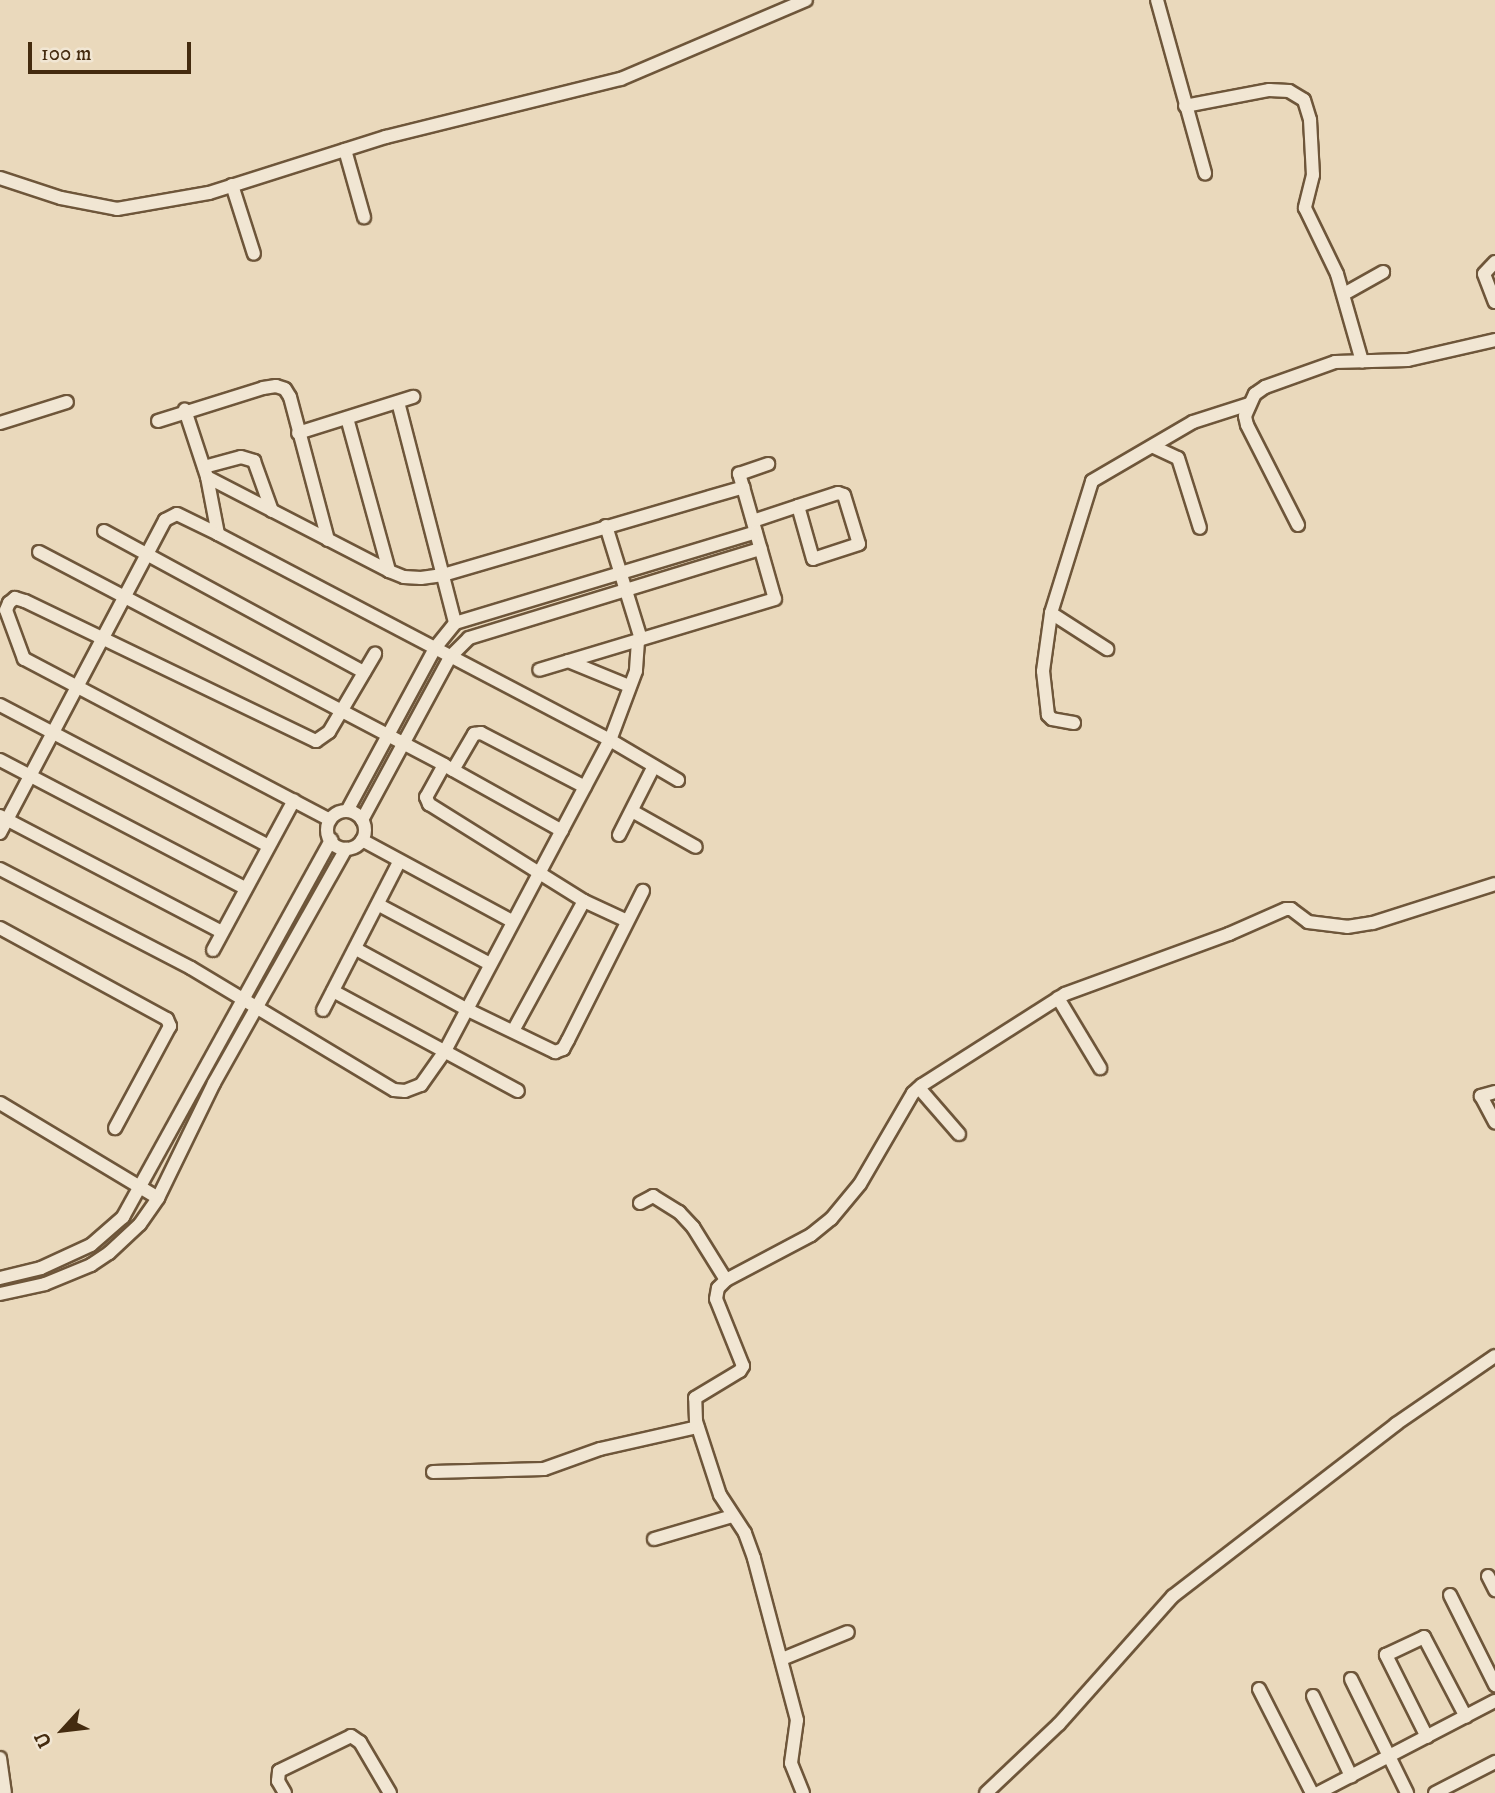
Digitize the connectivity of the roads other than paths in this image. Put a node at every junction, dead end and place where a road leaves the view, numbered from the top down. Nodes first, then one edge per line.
1 (806, 0) edge
2 (1157, 0) edge
3 (1185, 106) junction
4 (345, 149) junction
5 (1205, 173) dead end
6 (0, 178) edge
7 (232, 185) junction
8 (364, 216) dead end
9 (254, 254) dead end
10 (1495, 262) edge
11 (1382, 272) dead end
12 (1344, 294) junction
13 (1495, 302) edge
14 (1495, 340) edge
15 (1362, 360) junction
16 (413, 397) dead end
17 (67, 402) dead end
18 (398, 402) junction
19 (1249, 404) junction
20 (185, 410) junction
21 (347, 418) junction
22 (158, 421) dead end
23 (0, 423) edge
24 (298, 433) junction
25 (1154, 447) junction
26 (768, 464) dead end
27 (206, 472) junction
28 (743, 486) junction
29 (798, 506) junction
30 (272, 511) junction
31 (606, 526) junction
32 (755, 526) junction
33 (1298, 526) dead end
34 (1200, 528) dead end
35 (104, 531) dead end
36 (218, 534) junction
37 (328, 540) junction
38 (761, 549) junction
39 (39, 552) dead end
40 (146, 554) junction
41 (389, 571) junction
42 (620, 572) junction
43 (443, 575) junction
44 (625, 590) junction
45 (126, 597) junction
46 (1051, 613) junction
47 (455, 623) junction
48 (103, 638) junction
49 (641, 639) junction
50 (435, 648) junction
51 (1107, 649) dead end
52 (375, 654) dead end
53 (450, 657) junction
54 (568, 661) junction
55 (540, 670) dead end
56 (363, 672) junction
57 (629, 686) junction
58 (77, 687) junction
59 (0, 705) edge
60 (340, 712) junction
61 (1074, 723) dead end
62 (53, 733) junction
63 (389, 737) junction
64 (610, 740) junction
65 (405, 745) junction
66 (0, 760) edge
67 (654, 766) junction
68 (448, 767) junction
69 (29, 776) junction
70 (678, 780) dead end
71 (585, 787) junction
72 (294, 800) junction
73 (347, 811) junction
74 (632, 811) junction
75 (4, 818) edge
76 (330, 820) junction
77 (362, 820) junction
78 (562, 831) junction
79 (0, 833) edge
80 (620, 835) dead end
81 (362, 840) junction
82 (331, 841) junction
83 (267, 845) junction
84 (696, 847) dead end
85 (346, 849) junction
86 (399, 862) junction
87 (0, 869) edge
88 (538, 872) junction
89 (1495, 884) edge
90 (245, 888) junction
91 (643, 891) dead end
92 (584, 901) junction
93 (380, 905) junction
94 (512, 921) junction
95 (627, 921) junction
96 (0, 928) edge
97 (222, 932) junction
98 (356, 949) junction
99 (213, 950) dead end
100 (491, 964) junction
101 (333, 991) junction
102 (1058, 998) junction
103 (244, 1000) junction
104 (260, 1007) junction
105 (323, 1010) dead end
106 (468, 1010) junction
107 (513, 1031) junction
108 (445, 1051) junction
109 (1100, 1068) dead end
110 (919, 1088) junction
111 (517, 1091) dead end
112 (1495, 1092) edge
113 (0, 1103) edge
114 (1495, 1122) edge
115 (116, 1128) dead end
116 (959, 1134) dead end
117 (139, 1189) junction
118 (158, 1198) junction
119 (640, 1203) dead end
120 (0, 1278) edge
121 (726, 1280) junction
122 (0, 1294) edge
123 (1495, 1356) edge
124 (698, 1427) junction
125 (433, 1472) dead end
126 (733, 1516) junction
127 (654, 1539) dead end
128 (1488, 1576) dead end
129 (1495, 1590) edge
130 (1450, 1595) dead end
131 (848, 1632) dead end
132 (782, 1659) junction
133 (1351, 1679) dead end
134 (1495, 1685) edge
135 (1259, 1689) dead end
136 (1313, 1696) dead end
137 (1495, 1701) edge
138 (1466, 1717) junction
139 (1427, 1737) junction
140 (1389, 1756) junction
141 (0, 1758) edge
142 (1493, 1767) edge
143 (1351, 1776) junction
144 (1454, 1789) edge
145 (5, 1793) edge
146 (285, 1793) edge
147 (390, 1793) edge
148 (803, 1793) edge
149 (986, 1793) edge
150 (1312, 1793) edge
151 (1318, 1793) edge
152 (1408, 1793) edge
153 (1435, 1793) edge

1 - 4 street
2 - 3 street
3 - 5 street
3 - 12 street
4 - 7 street
4 - 8 street
6 - 7 street
7 - 9 street
10 - 13 street
11 - 12 street
12 - 15 street
14 - 15 street
15 - 19 street
16 - 18 street
17 - 23 street
18 - 21 street
18 - 43 street
19 - 25 street
19 - 33 street
20 - 22 street
20 - 24 street
20 - 27 street
21 - 24 street
21 - 41 street
24 - 37 street
25 - 34 street
25 - 46 street
26 - 28 street
27 - 30 street
27 - 30 street
27 - 36 street
28 - 31 street
28 - 32 street
29 - 29 street
29 - 32 street
30 - 37 street
31 - 42 street
31 - 43 street
32 - 38 street
32 - 42 street
35 - 40 street
36 - 40 street
36 - 50 street
37 - 41 street
38 - 44 street
38 - 49 street
39 - 45 street
40 - 45 street
40 - 56 street
41 - 43 street
42 - 44 street
42 - 47 street
43 - 47 street
44 - 49 street
44 - 53 street
45 - 48 street
45 - 60 street
46 - 51 street
46 - 61 street
47 - 50 street
48 - 58 street
48 - 58 street
48 - 60 street
49 - 54 street
49 - 57 street
50 - 53 street
50 - 63 street
52 - 56 street
53 - 64 street
53 - 65 street
54 - 55 street
54 - 57 street
56 - 60 street
57 - 64 street
58 - 62 street
58 - 72 street
59 - 62 street
60 - 63 street
62 - 69 street
62 - 83 street
63 - 65 street
63 - 73 street
64 - 67 street
64 - 71 street
65 - 68 street
65 - 77 street
66 - 69 street
67 - 70 street
67 - 74 street
68 - 71 street
68 - 78 street
68 - 88 street
69 - 75 street
69 - 90 street
71 - 78 street
72 - 76 street
72 - 83 street
73 - 76 street
73 - 77 street
74 - 80 street
74 - 84 street
75 - 79 street
75 - 97 street
76 - 82 street
77 - 81 street
78 - 88 street
81 - 85 street
81 - 86 street
82 - 85 street
82 - 103 street
83 - 90 street
85 - 104 street
86 - 93 street
86 - 94 street
87 - 103 street
88 - 92 street
88 - 94 street
89 - 102 street
90 - 97 street
91 - 95 street
92 - 95 street
92 - 107 street
93 - 98 street
93 - 100 street
94 - 100 street
95 - 107 street
96 - 115 street
97 - 99 street
98 - 101 street
98 - 106 street
100 - 106 street
101 - 105 street
101 - 108 street
102 - 109 street
102 - 110 street
103 - 104 street
103 - 117 street
104 - 108 street
104 - 118 street
106 - 107 street
106 - 108 street
108 - 111 street
110 - 116 street
110 - 121 street
112 - 114 street
113 - 117 street
117 - 118 street
117 - 120 street
118 - 122 street
119 - 121 street
121 - 124 street
123 - 149 street
124 - 125 street
124 - 126 street
126 - 127 street
126 - 132 street
128 - 129 street
130 - 134 street
131 - 132 street
132 - 148 street
133 - 140 street
135 - 150 street
136 - 143 street
137 - 138 street
138 - 139 street
138 - 139 street
139 - 140 street
140 - 143 street
140 - 152 street
141 - 145 street
142 - 144 street
143 - 151 street
144 - 153 street
146 - 147 street

